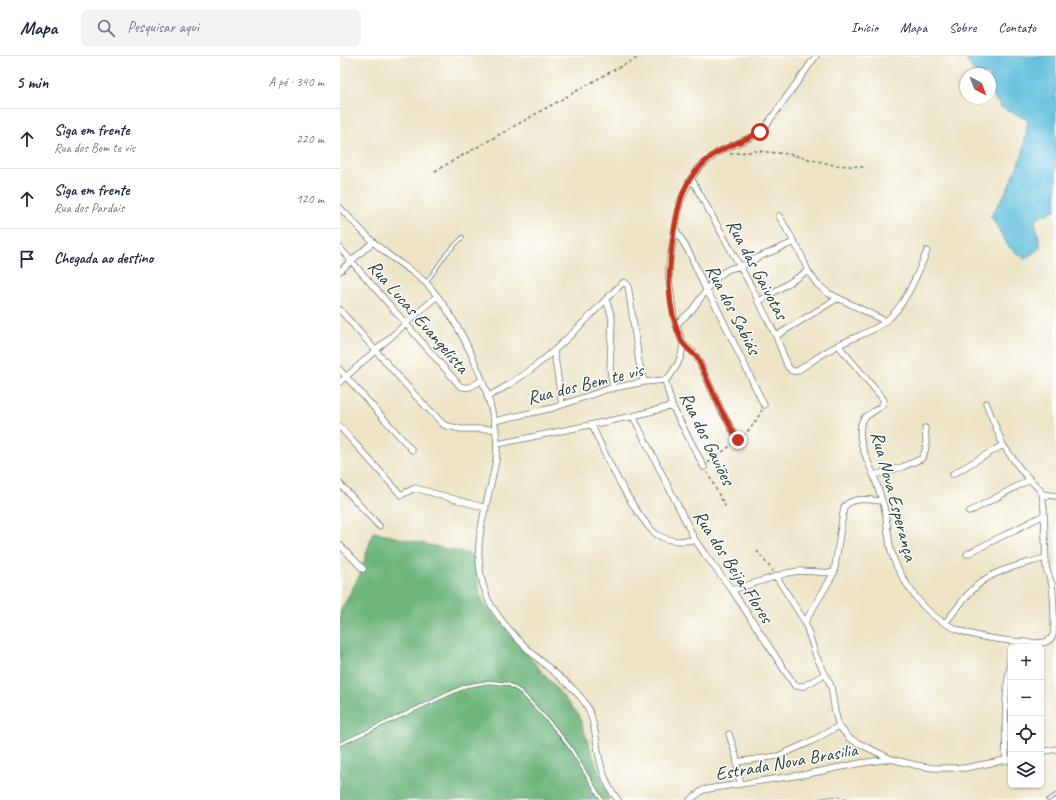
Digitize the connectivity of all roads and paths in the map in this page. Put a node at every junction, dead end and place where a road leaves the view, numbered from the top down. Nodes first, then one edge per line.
1 (641, 56) edge
2 (816, 56) edge
3 (728, 154) dead end
4 (864, 167) dead end
5 (435, 171) dead end
6 (690, 178) junction
7 (340, 208) edge
8 (779, 216) dead end
9 (675, 228) junction
10 (463, 237) dead end
11 (373, 242) junction
12 (794, 242) junction
13 (340, 248) edge
14 (927, 252) dead end
15 (351, 261) junction
16 (740, 267) junction
17 (340, 271) edge
18 (808, 272) junction
19 (426, 283) junction
20 (706, 290) junction
21 (437, 296) junction
22 (838, 298) junction
23 (606, 299) junction
24 (758, 302) junction
25 (340, 310) edge
26 (885, 321) junction
27 (405, 324) junction
28 (676, 326) junction
29 (776, 336) junction
30 (683, 344) junction
31 (838, 345) junction
32 (375, 350) junction
33 (554, 351) junction
34 (340, 370) edge
35 (346, 376) junction
36 (482, 380) junction
37 (665, 380) junction
38 (340, 382) edge
39 (644, 382) junction
40 (613, 389) junction
41 (488, 396) junction
42 (986, 403) dead end
43 (562, 405) junction
44 (764, 405) dead end
45 (672, 406) junction
46 (633, 416) junction
47 (494, 420) junction
48 (592, 425) junction
49 (340, 427) edge
50 (925, 428) dead end
51 (496, 429) junction
52 (738, 440) dead end
53 (498, 444) junction
54 (1003, 445) junction
55 (412, 450) dead end
56 (704, 467) joint
57 (953, 474) dead end
58 (874, 475) junction
59 (1029, 480) junction
60 (340, 484) edge
61 (1042, 494) junction
62 (1056, 496) edge
63 (882, 501) junction
64 (486, 508) junction
65 (726, 508) dead end
66 (968, 512) dead end
67 (1044, 515) junction
68 (379, 526) dead end
69 (695, 540) junction
70 (340, 545) edge
71 (757, 551) dead end
72 (966, 554) dead end
73 (1045, 558) junction
74 (363, 569) dead end
75 (834, 573) junction
76 (776, 576) junction
77 (1054, 581) edge
78 (732, 590) junction
79 (805, 622) junction
80 (945, 623) junction
81 (1014, 644) edge
82 (826, 674) junction
83 (1008, 674) edge
84 (839, 726) junction
85 (729, 734) dead end
86 (340, 744) edge
87 (1056, 749) edge
88 (1044, 751) edge
89 (1009, 752) edge
90 (891, 759) junction
91 (1008, 760) edge
92 (737, 762) junction
93 (740, 784) junction
94 (1056, 795) edge
95 (602, 800) edge
96 (618, 800) edge
97 (690, 800) edge
98 (821, 800) edge
99 (848, 800) edge
100 (1048, 800) edge

1 - 5 path
2 - 6 street
3 - 4 path
6 - 9 street
6 - 16 street, Rua das Gaivotas
7 - 11 street
8 - 12 street
9 - 20 street, Rua dos Sabiás
9 - 28 street
10 - 19 lane
11 - 15 street
11 - 19 street
12 - 16 street
12 - 18 street
13 - 15 street, Rua Lucas Evangelista
14 - 26 street
15 - 17 street
15 - 27 street, Rua Lucas Evangelista
16 - 20 street
16 - 24 street, Rua das Gaivotas
18 - 22 street
18 - 24 street
19 - 21 street
20 - 28 street
20 - 44 street, Rua dos Sabiás
21 - 27 street
21 - 36 street
22 - 26 street
22 - 29 street
23 - 33 street
23 - 39 street
23 - 40 street
24 - 29 street, Rua das Gaivotas
25 - 32 street
26 - 31 street
27 - 32 street
27 - 36 street, Rua Lucas Evangelista
28 - 30 street
29 - 31 street, Rua das Gaivotas
30 - 37 street, Rua dos Bem te vis
30 - 52 street
31 - 58 street, Rua Nova Esperança
32 - 35 street
32 - 51 street
33 - 41 street
33 - 43 street
34 - 35 street
35 - 38 street
35 - 55 street
36 - 41 street
37 - 39 street, Rua dos Bem te vis
37 - 45 street, Rua dos Gaviões
39 - 40 street, Rua dos Bem te vis
40 - 43 street, Rua dos Bem te vis
41 - 47 street
42 - 54 street
43 - 47 street, Rua dos Bem te vis
45 - 46 street, Rua dos Bem te vis
45 - 56 street, Rua dos Gaviões
46 - 48 street, Rua dos Bem te vis
46 - 69 street, Rua dos Beija-Flores
47 - 51 street
48 - 53 street, Rua dos Bem te vis
48 - 69 street
49 - 64 street
50 - 58 street
51 - 53 street
53 - 64 street
54 - 57 street
54 - 59 street
56 - 65 path, Rua dos Gaviões
58 - 63 street, Rua Nova Esperança
59 - 61 street
59 - 66 street
60 - 68 street
61 - 62 street
61 - 67 street, Rua Nova Esperança
63 - 75 street
63 - 80 street, Rua Nova Esperança
64 - 96 street
67 - 72 street
67 - 73 street, Rua Nova Esperança
69 - 78 street, Rua dos Beija-Flores
70 - 74 street
71 - 76 path
73 - 77 street, Rua Nova Esperança
73 - 80 street
75 - 76 street
75 - 79 street
76 - 78 street
76 - 79 street
77 - 81 street, Rua Nova Esperança
78 - 82 street, Rua dos Beija-Flores
79 - 82 street
80 - 81 street, Rua Nova Esperança
82 - 84 street
83 - 89 street
84 - 90 street
84 - 92 street
85 - 92 street
86 - 95 lane
87 - 88 street
90 - 91 street
90 - 93 street, Estrada Nova Brasilia
92 - 93 street
93 - 97 street, Estrada Nova Brasilia
94 - 100 lane
98 - 99 lane

